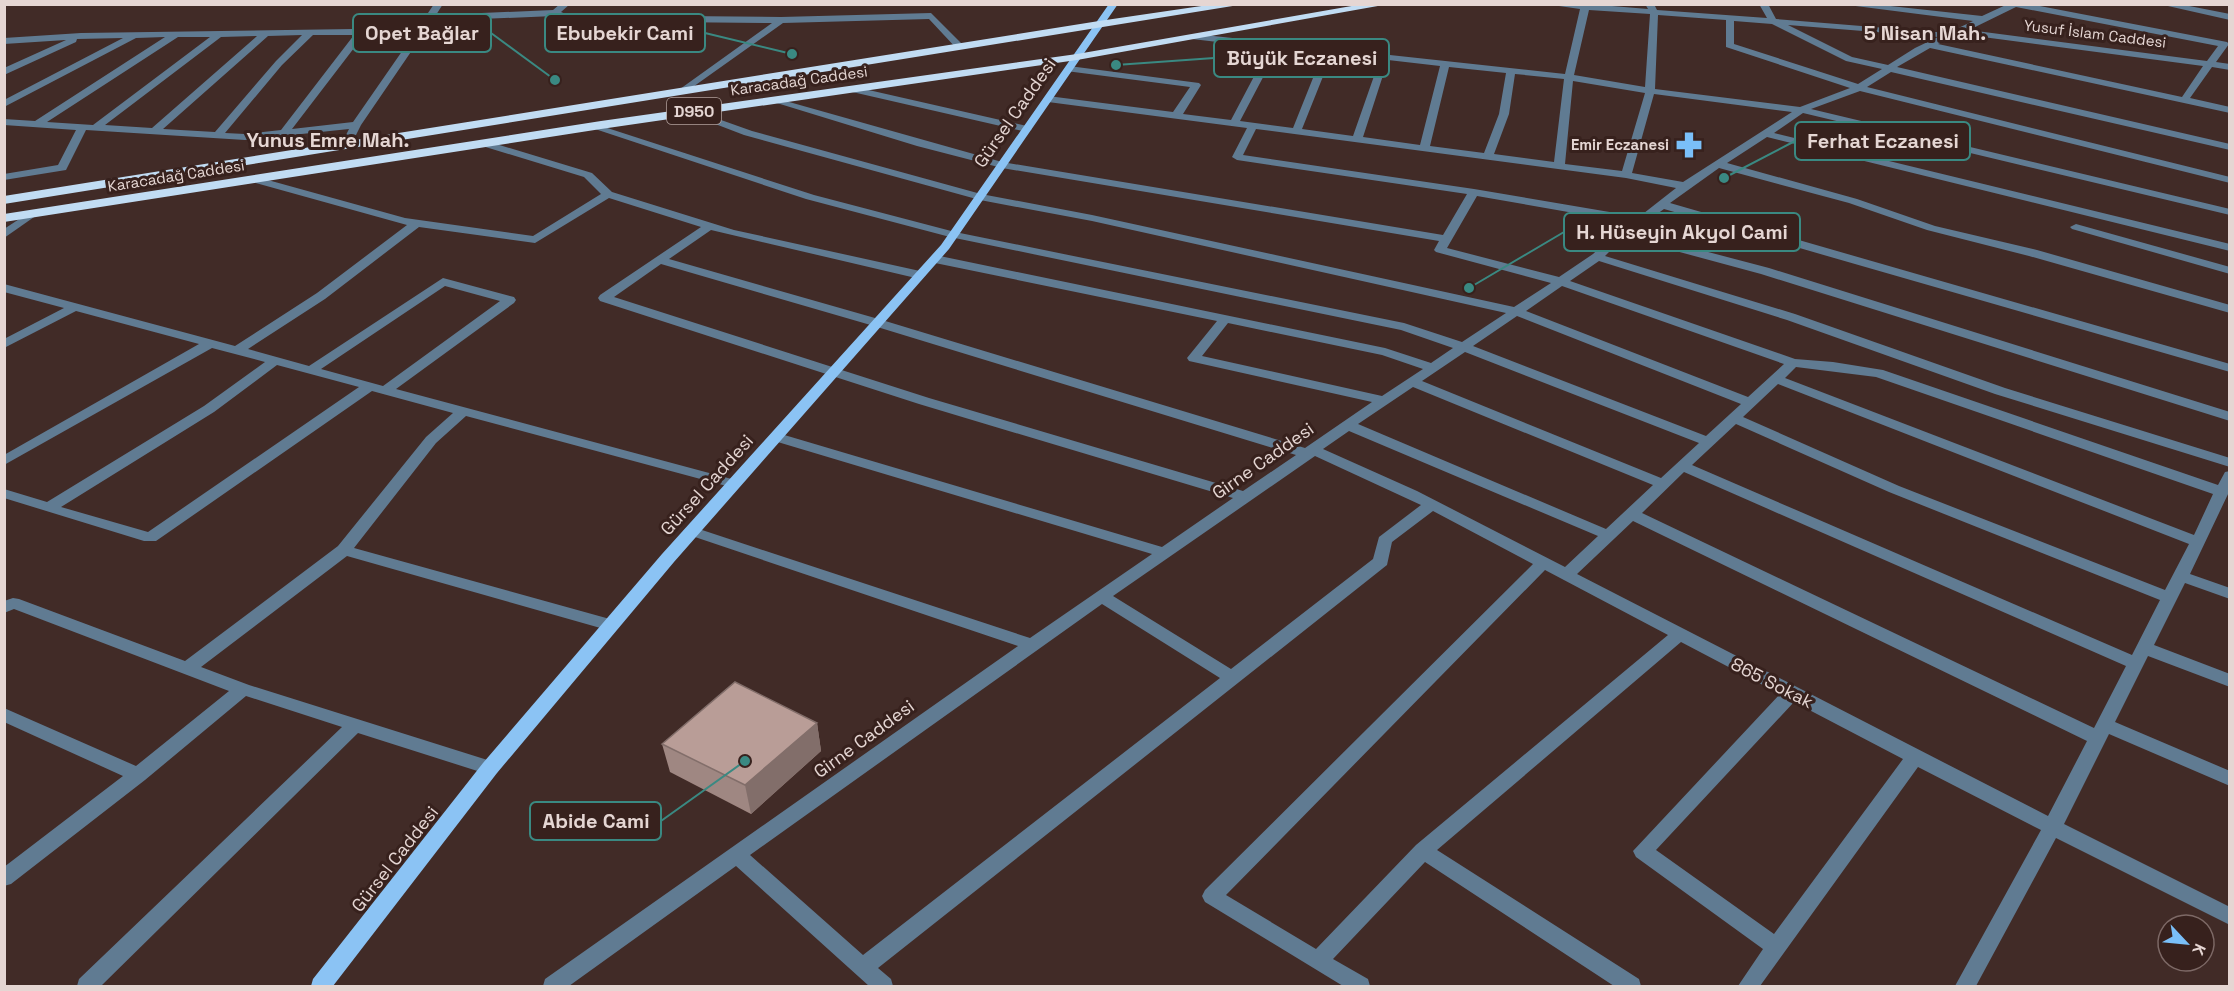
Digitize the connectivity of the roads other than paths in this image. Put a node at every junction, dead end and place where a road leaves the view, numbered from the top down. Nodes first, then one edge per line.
1 (439, 4) edge
2 (566, 4) edge
3 (1114, 4) edge
4 (1240, 4) edge
5 (1384, 4) edge
6 (1549, 4) edge
7 (1763, 4) edge
8 (1844, 4) edge
9 (2163, 4) edge
10 (2015, 5) edge
11 (1584, 6) edge
12 (1651, 9) edge
13 (555, 13) junction
14 (1730, 17) junction
15 (2229, 17) edge
16 (430, 18) junction
17 (1985, 19) junction
18 (781, 20) junction
19 (1773, 21) junction
20 (1099, 24) junction
21 (422, 31) junction
22 (362, 32) junction
23 (266, 33) junction
24 (310, 33) junction
25 (1952, 33) junction
26 (219, 34) junction
27 (175, 35) junction
28 (81, 36) junction
29 (134, 36) junction
30 (1195, 37) junction
31 (4, 42) edge
32 (1275, 45) junction
33 (1930, 45) junction
34 (960, 47) junction
35 (1329, 51) junction
36 (1077, 57) junction
37 (1385, 57) junction
38 (1445, 63) junction
39 (2211, 64) junction
40 (2229, 67) edge
41 (1069, 69) junction
42 (1888, 69) junction
43 (1511, 70) junction
44 (4, 72) edge
45 (1569, 76) junction
46 (1859, 88) junction
47 (851, 89) junction
48 (683, 91) junction
49 (1650, 91) junction
50 (1048, 99) junction
51 (772, 100) junction
52 (2184, 100) junction
53 (4, 104) edge
54 (1801, 110) junction
55 (2229, 110) edge
56 (689, 112) junction
57 (1176, 116) junction
58 (7, 124) edge
59 (37, 124) junction
60 (1234, 124) junction
61 (356, 125) junction
62 (591, 126) junction
63 (1253, 126) junction
64 (82, 127) junction
65 (95, 128) junction
66 (1027, 129) junction
67 (155, 131) junction
68 (284, 132) junction
69 (1296, 132) junction
70 (1763, 133) junction
71 (218, 135) junction
72 (1357, 140) junction
73 (483, 143) junction
74 (346, 145) junction
75 (2229, 147) edge
76 (1424, 149) junction
77 (1488, 157) junction
78 (1002, 165) junction
79 (1720, 165) junction
80 (1559, 166) junction
81 (1626, 175) junction
82 (4, 177) edge
83 (253, 179) junction
84 (2229, 180) edge
85 (1685, 186) junction
86 (1474, 192) junction
87 (608, 194) junction
88 (980, 197) junction
89 (4, 200) edge
90 (1660, 204) junction
91 (2229, 212) edge
92 (33, 213) junction
93 (4, 218) edge
94 (1641, 221) junction
95 (417, 223) junction
96 (710, 226) junction
97 (2076, 227) dead end
98 (1622, 233) junction
99 (4, 235) edge
100 (954, 236) junction
101 (1446, 239) junction
102 (2229, 248) edge
103 (1597, 257) junction
104 (935, 259) junction
105 (659, 260) junction
106 (2229, 271) edge
107 (920, 275) junction
108 (1559, 281) junction
109 (4, 288) edge
110 (75, 307) junction
111 (2229, 309) edge
112 (1515, 311) junction
113 (1225, 319) junction
114 (878, 323) junction
115 (211, 343) junction
116 (4, 344) edge
117 (1463, 347) junction
118 (238, 350) junction
119 (276, 360) junction
120 (1793, 363) junction
121 (1434, 368) junction
122 (2229, 368) edge
123 (311, 370) junction
124 (833, 373) junction
125 (1776, 379) junction
126 (1412, 382) junction
127 (370, 386) junction
128 (386, 390) junction
129 (1385, 401) junction
130 (1750, 403) junction
131 (464, 411) junction
132 (2229, 417) edge
133 (1733, 418) junction
134 (1348, 425) junction
135 (776, 437) junction
136 (1708, 442) junction
137 (1311, 452) junction
138 (4, 461) edge
139 (2229, 463) edge
140 (1682, 466) junction
141 (2229, 475) edge
142 (734, 484) junction
143 (1664, 484) junction
144 (4, 493) edge
145 (1246, 497) junction
146 (2223, 501) edge
147 (1432, 504) junction
148 (49, 508) junction
149 (1632, 514) junction
150 (692, 531) junction
151 (1608, 535) junction
152 (2198, 542) junction
153 (344, 550) junction
154 (1166, 553) junction
155 (1543, 562) junction
156 (1566, 575) junction
157 (2181, 576) junction
158 (2229, 594) edge
159 (1102, 597) junction
160 (2169, 598) junction
161 (4, 608) edge
162 (611, 625) junction
163 (1679, 635) junction
164 (1033, 645) junction
165 (2144, 648) junction
166 (2136, 664) junction
167 (187, 668) junction
168 (1232, 678) junction
169 (2229, 681) edge
170 (243, 689) junction
171 (1792, 693) junction
172 (4, 714) edge
173 (355, 725) junction
174 (2101, 731) junction
175 (1915, 758) junction
176 (490, 768) junction
177 (138, 775) junction
178 (2229, 779) edge
179 (2052, 828) junction
180 (1423, 851) junction
181 (737, 855) junction
182 (4, 878) edge
183 (2229, 917) edge
184 (1776, 947) junction
185 (1318, 961) junction
186 (862, 968) junction
187 (557, 986) edge
188 (87, 987) edge
189 (321, 987) edge
190 (883, 987) edge
191 (1360, 987) edge
192 (1631, 987) edge
193 (1748, 987) edge
194 (1965, 987) edge

1 - 16 street
2 - 13 street
3 - 20 main road, Gürsel Caddesi
4 - 20 highway, Karacadağ Caddesi / D950
5 - 30 highway, Karacadağ Caddesi / D950
6 - 11 street, Yusuf İslam Caddesi
7 - 19 street
8 - 17 street
9 - 15 street
10 - 17 street, Girne Caddesi
10 - 39 street
11 - 12 street, Yusuf İslam Caddesi
11 - 45 street
12 - 14 street, Yusuf İslam Caddesi
12 - 49 street
13 - 16 street
13 - 18 street
14 - 19 street, Yusuf İslam Caddesi
14 - 46 street
16 - 21 street
17 - 25 street, Girne Caddesi
18 - 34 street
18 - 48 street
19 - 25 street, Yusuf İslam Caddesi
19 - 42 street
20 - 34 highway, Karacadağ Caddesi / D950
20 - 36 main road, Gürsel Caddesi
21 - 22 street
21 - 61 street
22 - 24 street
22 - 68 street
23 - 24 street
23 - 26 street
23 - 67 street
24 - 71 street
25 - 33 street, Girne Caddesi
25 - 39 street, Yusuf İslam Caddesi
26 - 27 street
26 - 65 street
27 - 29 street
27 - 59 street
28 - 29 street
28 - 31 street
28 - 44 street
29 - 53 street
30 - 32 street
30 - 36 highway, Karacadağ Caddesi / D950
32 - 35 street
32 - 60 street
33 - 42 street, Girne Caddesi
33 - 52 street
34 - 48 highway, Karacadağ Caddesi / D950
35 - 37 street
35 - 69 street
36 - 41 main road, Gürsel Caddesi
36 - 47 highway, Karacadağ Caddesi / D950
37 - 38 street
37 - 72 street
38 - 43 street
38 - 76 street
39 - 40 street, Yusuf İslam Caddesi
39 - 52 street
41 - 50 main road, Gürsel Caddesi
41 - 57 street
42 - 46 street, Girne Caddesi
42 - 75 street
43 - 45 street
43 - 77 street
45 - 49 street
45 - 80 street
46 - 54 street, Girne Caddesi
46 - 84 street
47 - 51 highway, Karacadağ Caddesi / D950
47 - 66 street
48 - 74 highway, Karacadağ Caddesi / D950
49 - 54 street
49 - 81 street
50 - 57 street
50 - 66 main road, Gürsel Caddesi
51 - 56 highway, Karacadağ Caddesi / D950
51 - 78 street
52 - 55 street
54 - 70 street, Girne Caddesi
54 - 91 street
56 - 62 highway, Karacadağ Caddesi / D950
56 - 88 street
57 - 60 street
58 - 59 street
59 - 64 street
60 - 63 street
61 - 68 street
61 - 74 street
62 - 73 highway, Karacadağ Caddesi / D950
62 - 100 street
63 - 69 street
63 - 86 street
64 - 65 street
64 - 82 street
65 - 67 street
66 - 78 main road, Gürsel Caddesi
67 - 71 street
68 - 71 street
69 - 72 street
70 - 79 street, Girne Caddesi
70 - 102 street
72 - 76 street
73 - 83 highway, Karacadağ Caddesi / D950
73 - 87 street
74 - 89 highway, Karacadağ Caddesi / D950
76 - 77 street
77 - 80 street
78 - 88 main road, Gürsel Caddesi
78 - 101 street
79 - 85 street, Girne Caddesi
79 - 111 street
80 - 81 street
81 - 85 street
83 - 92 highway, Karacadağ Caddesi / D950
83 - 95 street
85 - 90 street, Girne Caddesi
86 - 94 street
86 - 101 street
87 - 95 street
87 - 96 street
88 - 100 main road, Gürsel Caddesi
88 - 112 street
90 - 94 street, Girne Caddesi
90 - 122 street
92 - 93 highway, Karacadağ Caddesi / D950
92 - 99 street
94 - 98 street, Girne Caddesi
95 - 118 street
96 - 105 street
96 - 107 street
97 - 106 street
98 - 103 street, Girne Caddesi
98 - 132 street
100 - 104 main road, Gürsel Caddesi
100 - 117 street
101 - 108 street
103 - 108 street, Girne Caddesi
103 - 139 street
104 - 107 main road, Gürsel Caddesi
104 - 113 street
105 - 114 street, 865 Sokak
105 - 124 street
107 - 114 main road, Gürsel Caddesi
108 - 112 street, Girne Caddesi
108 - 120 street
109 - 110 street
110 - 115 street
110 - 116 street
112 - 117 street, Girne Caddesi
112 - 130 street
113 - 121 street
113 - 129 street
114 - 124 main road, Gürsel Caddesi
114 - 137 street, 865 Sokak
115 - 118 street
115 - 138 street
117 - 121 street, Girne Caddesi
117 - 136 street
118 - 119 street
119 - 123 street
119 - 148 street
120 - 125 street
120 - 146 street
121 - 126 street, Girne Caddesi
123 - 127 street
123 - 128 street
124 - 135 main road, Gürsel Caddesi
124 - 145 street
125 - 130 street
125 - 152 street
126 - 129 street, Girne Caddesi
126 - 143 street
127 - 128 street
127 - 148 street
128 - 131 street
129 - 134 street, Girne Caddesi
130 - 133 street
131 - 142 street
131 - 153 street
133 - 136 street
133 - 160 street
134 - 137 street, Girne Caddesi
134 - 151 street
135 - 142 main road, Gürsel Caddesi
135 - 154 street
136 - 140 street
137 - 145 street, Girne Caddesi
137 - 147 street, 865 Sokak
140 - 143 street
140 - 166 street
141 - 146 street
142 - 150 main road, Gürsel Caddesi
143 - 149 street
144 - 148 street
145 - 154 street, Girne Caddesi
146 - 152 street
147 - 155 street, 865 Sokak
147 - 168 street
149 - 151 street
149 - 174 street
150 - 162 main road, Gürsel Caddesi
150 - 164 street
151 - 156 street
152 - 157 street
153 - 162 street
153 - 167 street
154 - 159 street, Girne Caddesi
155 - 156 street, 865 Sokak
155 - 185 street
156 - 163 street, 865 Sokak
157 - 158 street
157 - 160 street
159 - 164 street, Girne Caddesi
159 - 168 street
160 - 165 street
161 - 167 street
162 - 176 main road, Gürsel Caddesi
163 - 171 street, 865 Sokak
163 - 180 street
164 - 181 street, Girne Caddesi
165 - 166 street
165 - 169 street
166 - 174 street
167 - 170 street
168 - 186 street
170 - 173 street
170 - 177 street
171 - 175 street, 865 Sokak
171 - 184 street
172 - 177 street
173 - 176 street
173 - 188 street
174 - 178 street
174 - 179 street
175 - 179 street, 865 Sokak
175 - 184 street
176 - 189 main road, Gürsel Caddesi
177 - 182 street
179 - 183 street, 865 Sokak
179 - 194 street
180 - 185 street
180 - 192 street
181 - 186 street
181 - 187 street, Girne Caddesi
184 - 193 street
185 - 191 street
186 - 190 street

